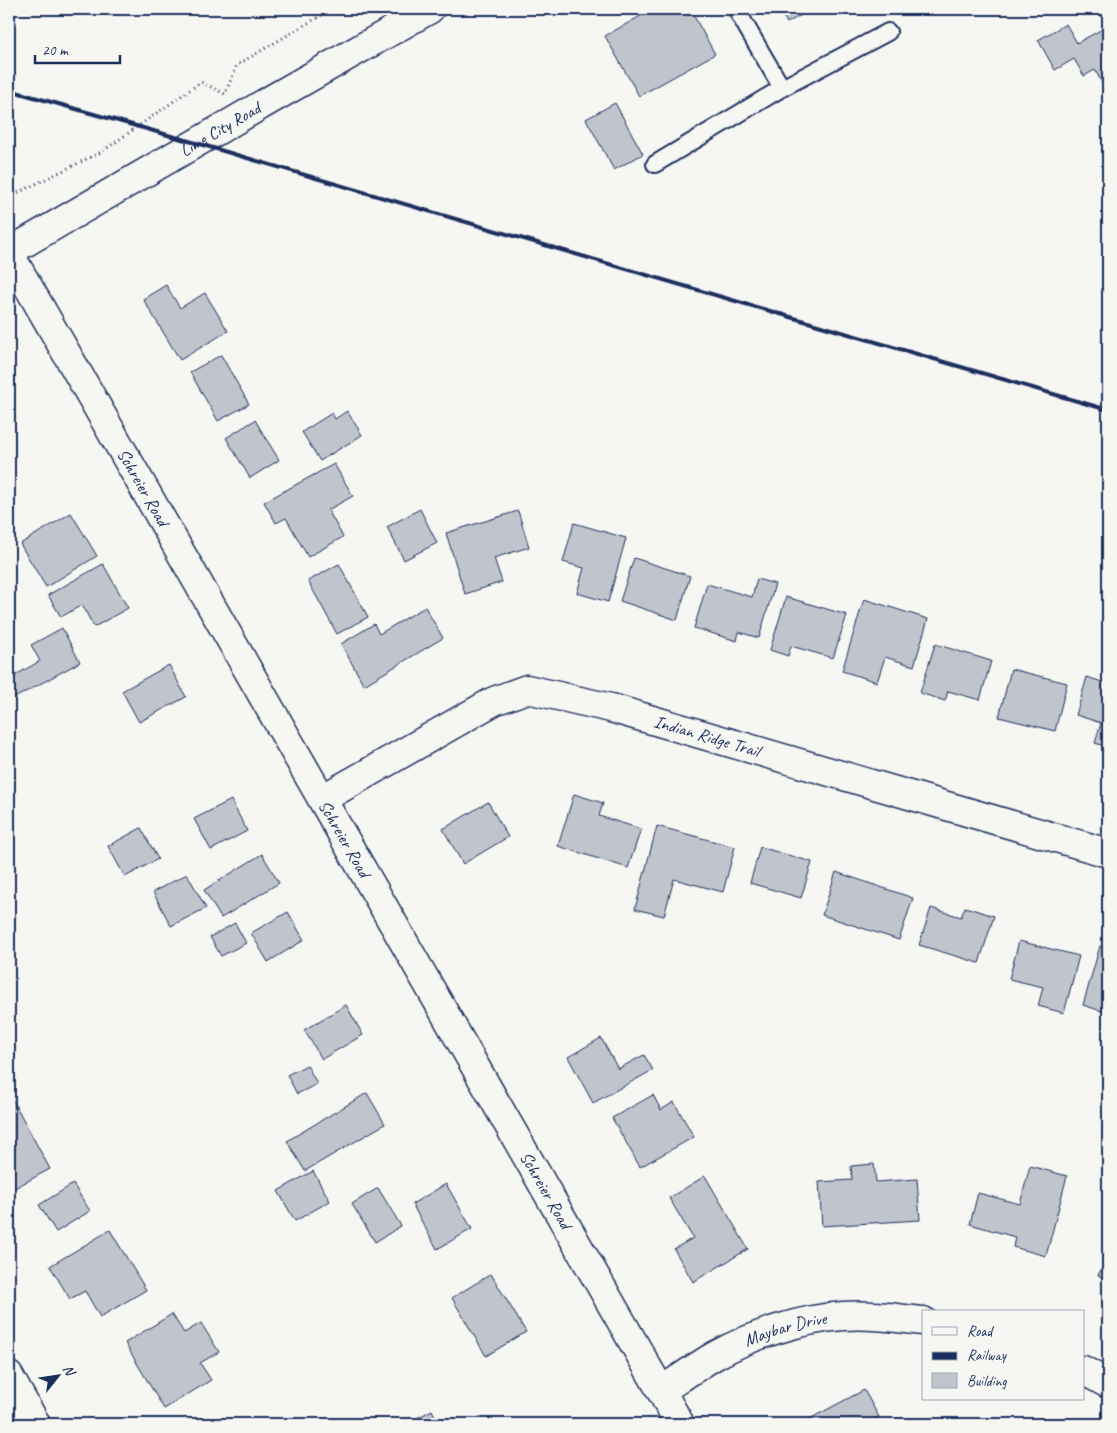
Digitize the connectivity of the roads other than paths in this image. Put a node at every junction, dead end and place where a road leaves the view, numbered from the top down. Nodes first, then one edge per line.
1 (430, 9) edge
2 (736, 9) edge
3 (888, 32) dead end
4 (782, 88) junction
5 (655, 164) dead end
6 (9, 253) edge
7 (322, 799) junction
8 (1108, 853) edge
9 (922, 1321) edge
10 (1084, 1370) edge
11 (9, 1376) edge
12 (1108, 1384) edge
13 (660, 1390) junction
14 (36, 1424) edge
15 (680, 1424) edge

1 - 6 street, Lime City Road
2 - 4 lane
3 - 4 lane
4 - 5 lane
6 - 7 street, Schreier Road
7 - 8 street, Indian Ridge Trail
7 - 13 street, Schreier Road
9 - 13 street, Maybar Drive
10 - 12 street
11 - 14 street
13 - 15 street, Schreier Road

